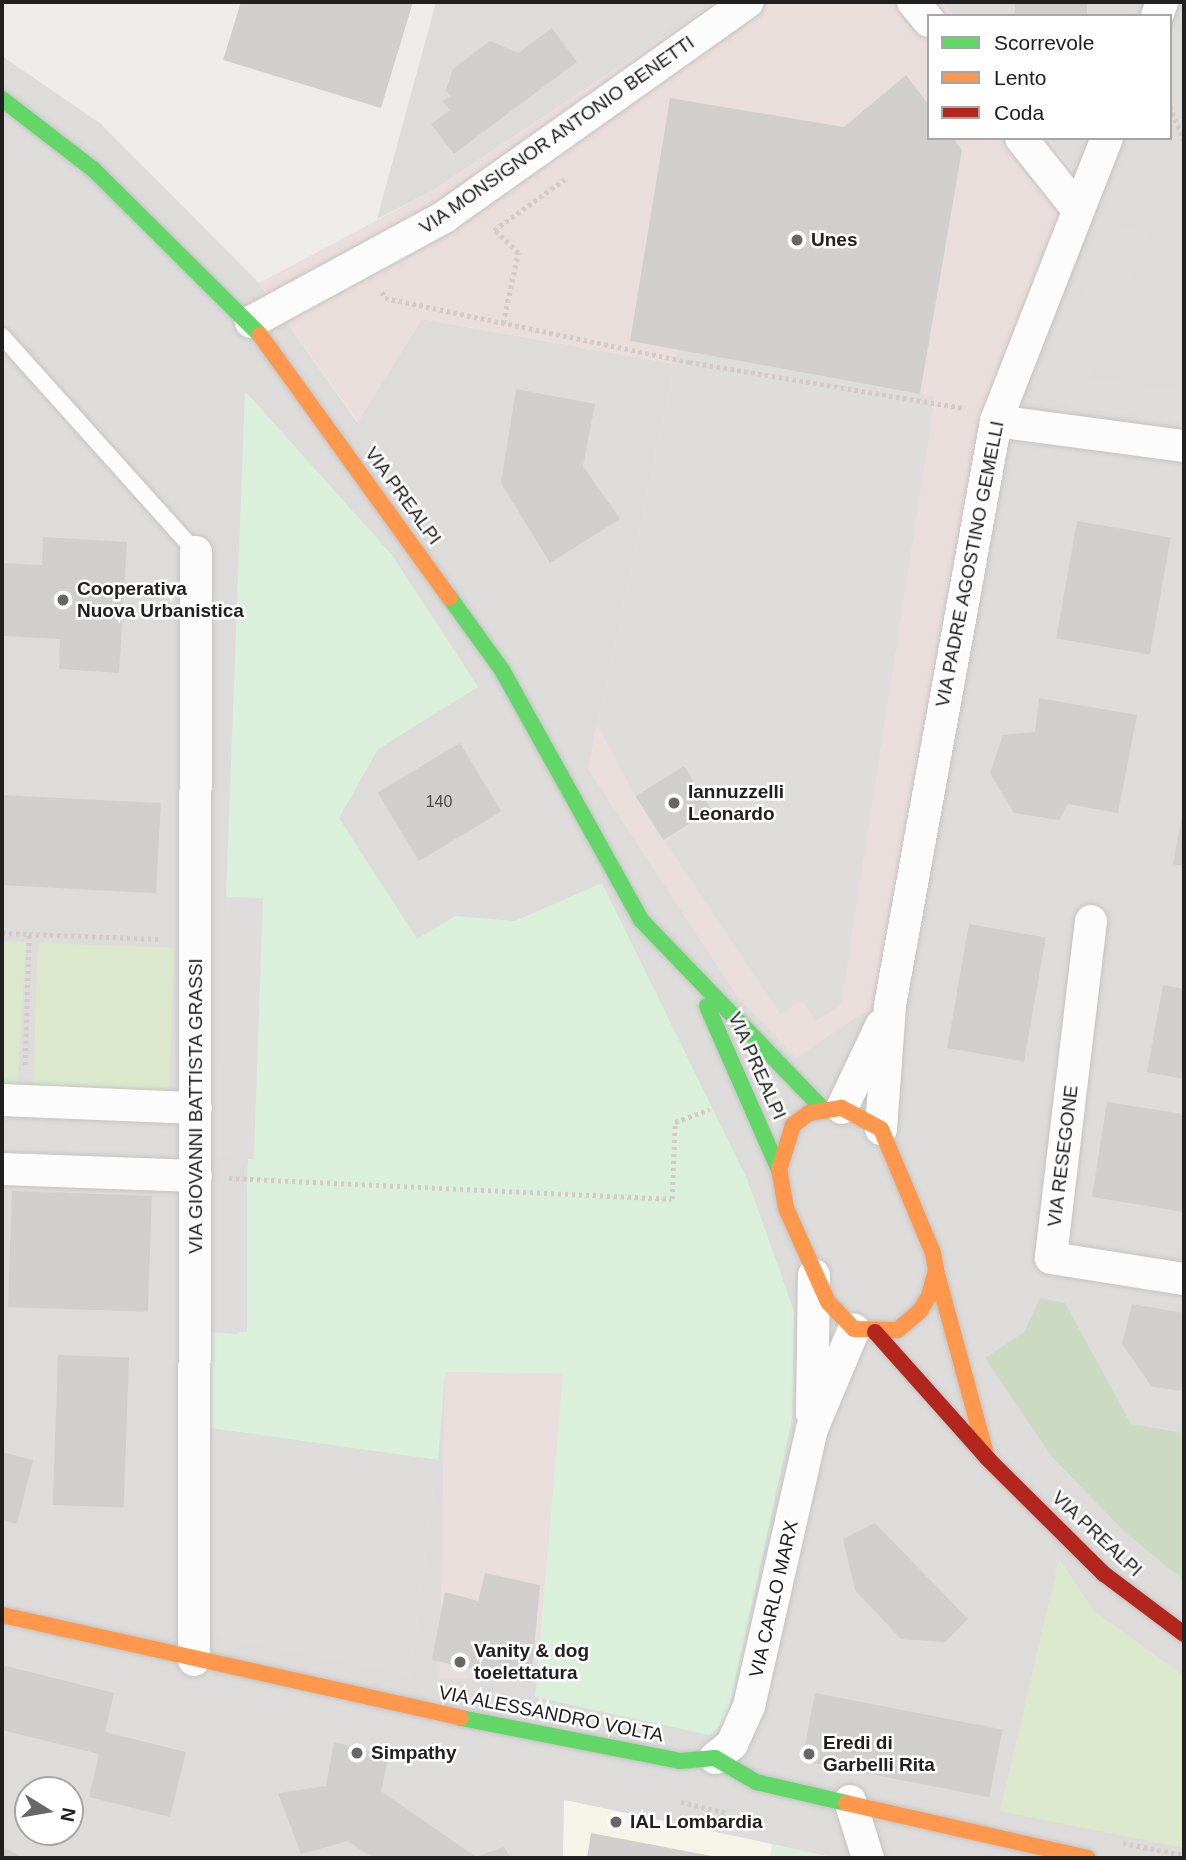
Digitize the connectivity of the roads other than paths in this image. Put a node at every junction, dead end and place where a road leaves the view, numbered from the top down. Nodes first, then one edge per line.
1 (748, 2) edge
2 (914, 2) edge
3 (927, 18) edge
4 (2, 99) edge
5 (1023, 140) edge
6 (1106, 140) edge
7 (1078, 210) junction
8 (251, 323) junction
9 (2, 337) edge
10 (997, 418) junction
11 (1184, 446) edge
12 (196, 552) joint
13 (1090, 921) dead end
14 (695, 978) junction
15 (890, 1005) junction
16 (13, 1100) edge
17 (196, 1108) junction
18 (833, 1109) junction
19 (880, 1129) junction
20 (2, 1169) edge
21 (779, 1170) junction
22 (196, 1176) junction
23 (936, 1270) junction
24 (814, 1276) junction
25 (1184, 1279) edge
26 (864, 1331) junction
27 (812, 1429) junction
28 (988, 1459) junction
29 (2, 1615) edge
30 (1184, 1634) edge
31 (194, 1660) junction
32 (715, 1758) junction
33 (850, 1801) junction
34 (869, 1858) edge
35 (1088, 1858) edge

1 - 8 street, VIA MONSIGNOR ANTONIO BENETTI
2 - 3 street
4 - 8 street, VIA PREALPI
5 - 7 street
6 - 7 street, VIA PADRE AGOSTINO GEMELLI
7 - 10 street, VIA PADRE AGOSTINO GEMELLI
8 - 14 street, VIA PREALPI
9 - 12 lane
10 - 11 street
10 - 15 street, VIA PADRE AGOSTINO GEMELLI
12 - 17 street, VIA GIOVANNI BATTISTA GRASSI
13 - 25 street, VIA RESEGONE
14 - 18 street, VIA PREALPI
14 - 21 street, VIA PREALPI
15 - 18 street, VIA PADRE AGOSTINO GEMELLI
15 - 19 street, VIA PADRE AGOSTINO GEMELLI
16 - 17 street
17 - 22 street, VIA GIOVANNI BATTISTA GRASSI
18 - 19 street, VIA PREALPI
18 - 21 street
19 - 23 street, VIA PREALPI
20 - 22 street
21 - 24 street, VIA PREALPI
22 - 31 street, VIA GIOVANNI BATTISTA GRASSI
23 - 26 street
23 - 28 street, VIA PREALPI
24 - 26 street, VIA PREALPI
24 - 27 street, VIA CARLO MARX
26 - 27 street, VIA CARLO MARX
26 - 28 street, VIA PREALPI
27 - 32 street, VIA CARLO MARX
28 - 30 street, VIA PREALPI
29 - 31 street, VIA ALESSANDRO VOLTA
31 - 32 street, VIA ALESSANDRO VOLTA
32 - 33 street
33 - 34 street
33 - 35 street

